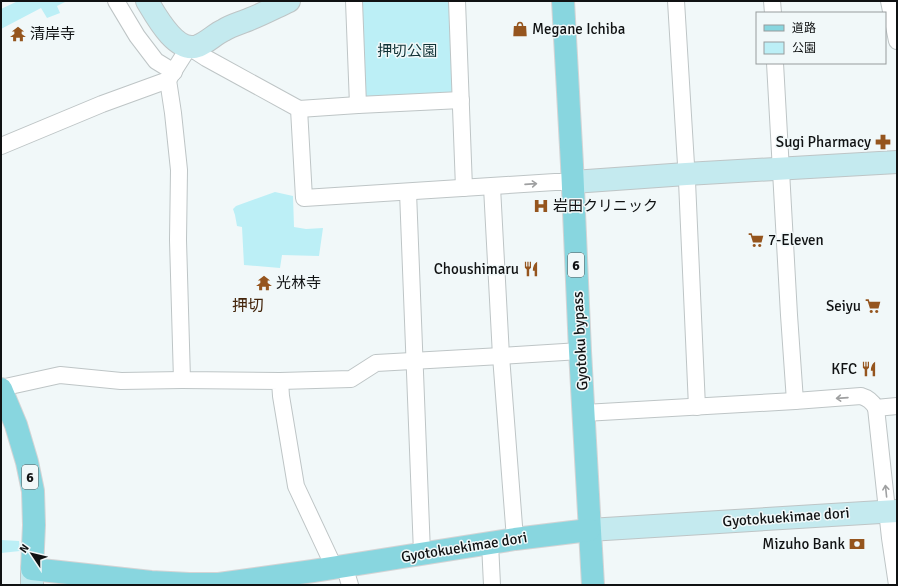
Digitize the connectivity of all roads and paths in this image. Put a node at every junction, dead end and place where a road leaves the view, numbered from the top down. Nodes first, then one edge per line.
1 (116, 1) edge
2 (146, 1) edge
3 (289, 1) edge
4 (354, 1) edge
5 (456, 1) edge
6 (563, 1) edge
7 (676, 1) edge
8 (772, 1) edge
9 (889, 1) edge
10 (262, 7) edge
11 (773, 12) edge
12 (897, 42) edge
13 (189, 47) junction
14 (776, 64) edge
15 (171, 76) junction
16 (461, 100) junction
17 (358, 105) junction
18 (299, 109) junction
19 (1, 146) edge
20 (897, 162) edge
21 (781, 169) junction
22 (686, 174) junction
23 (573, 182) junction
24 (492, 187) junction
25 (464, 188) junction
26 (408, 192) junction
27 (580, 351) junction
28 (501, 356) junction
29 (415, 361) junction
30 (182, 380) junction
31 (280, 381) junction
32 (1, 389) edge
33 (795, 401) junction
34 (897, 406) edge
35 (696, 407) junction
36 (876, 408) junction
37 (584, 413) junction
38 (892, 511) edge
39 (589, 530) junction
40 (515, 539) junction
41 (490, 543) junction
42 (422, 553) junction
43 (343, 573) edge
44 (32, 577) edge
45 (492, 585) edge
46 (593, 585) edge
47 (896, 585) edge

1 - 15 street
2 - 13 street
3 - 10 street
4 - 17 street
5 - 16 street
6 - 23 main road, Gyotoku bypass / 6
7 - 22 street
8 - 11 street
9 - 12 street
10 - 13 street
13 - 15 street
13 - 18 street
14 - 21 street
15 - 19 street
15 - 30 street
16 - 17 street
16 - 25 street
17 - 18 street
18 - 26 street
20 - 21 street
21 - 22 street
21 - 33 street
22 - 23 street
22 - 35 street
24 -> 23 street
23 - 27 main road, Gyotoku bypass / 6
24 - 25 street
24 - 28 street
25 - 26 street
26 - 29 street
27 - 28 street
27 - 37 main road, Gyotoku bypass / 6
28 - 29 street
28 - 40 street
29 - 31 street
29 - 42 street
30 - 31 street
30 - 32 street
31 - 43 street
32 - 44 main road, 6
33 - 35 street
36 -> 33 street
34 - 36 street
35 - 37 street
38 -> 36 street
37 - 39 main road, Gyotoku bypass / 6
38 - 39 street, Gyotokuekimae dori
38 - 47 street
39 - 40 main road, Gyotokuekimae dori / 6
39 - 46 main road, Gyotoku bypass / 6
40 - 41 main road, Gyotokuekimae dori / 6
41 - 42 main road, Gyotokuekimae dori / 6
41 - 45 street
42 - 43 main road, Gyotokuekimae dori / 6
43 - 44 main road, Gyotokuekimae dori / 6

